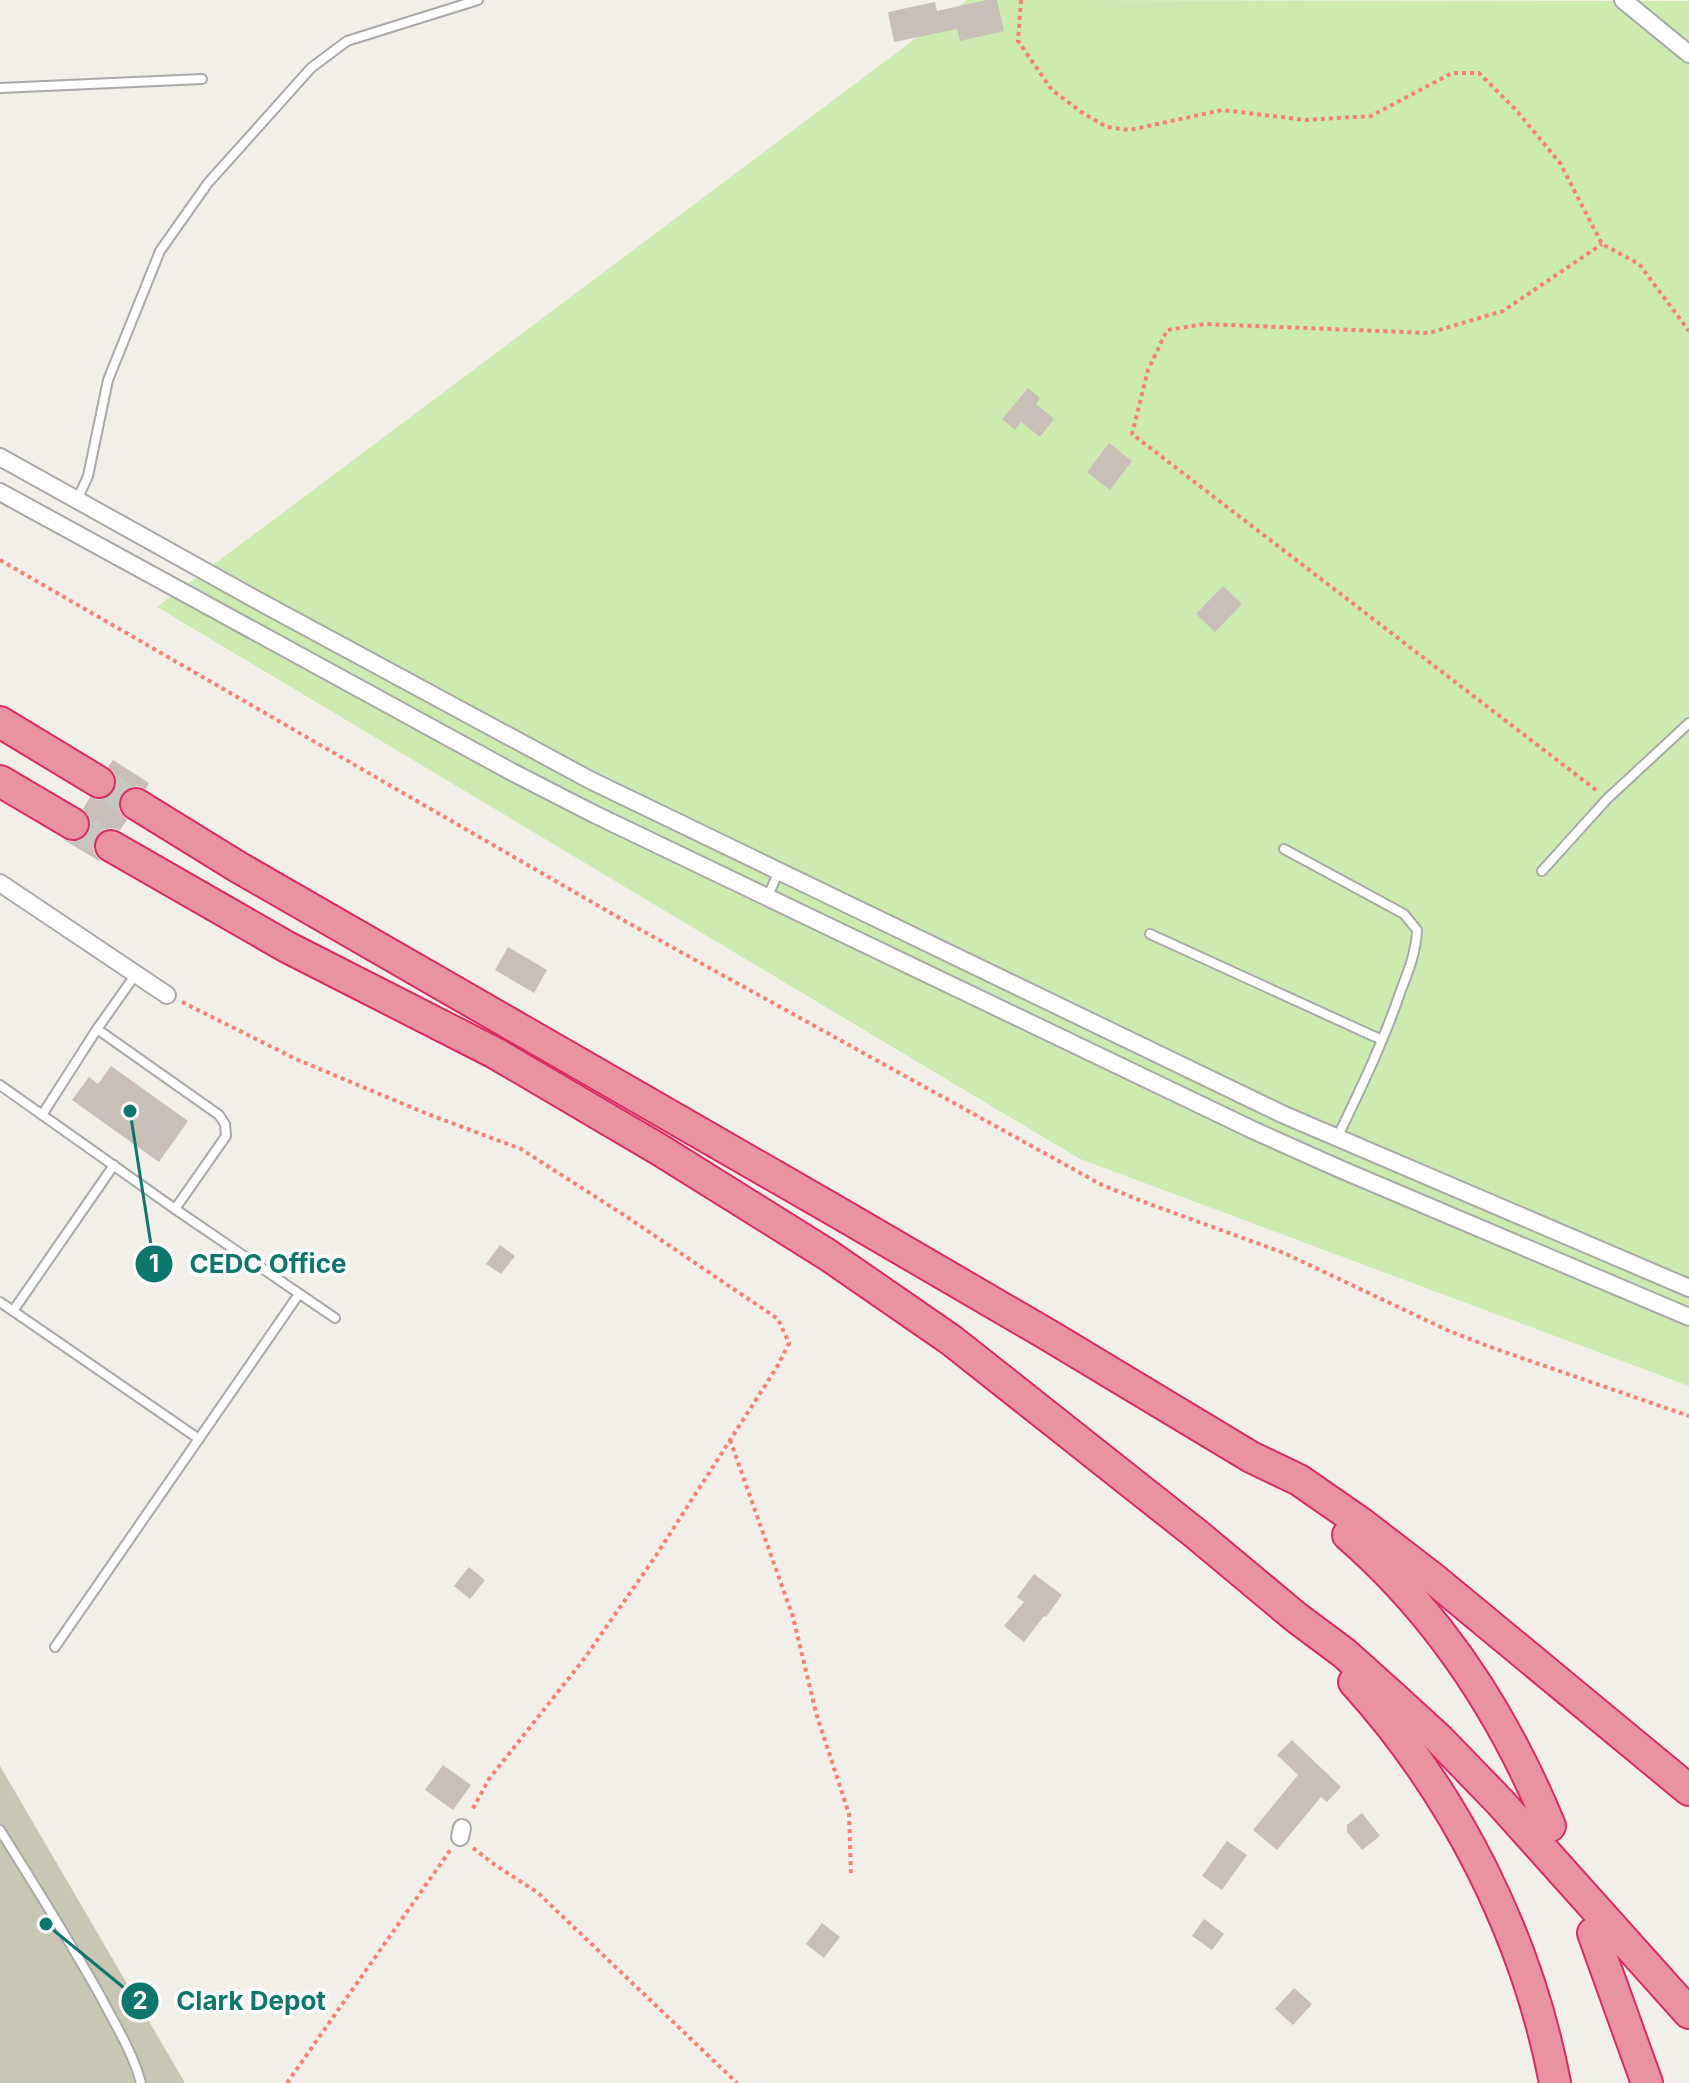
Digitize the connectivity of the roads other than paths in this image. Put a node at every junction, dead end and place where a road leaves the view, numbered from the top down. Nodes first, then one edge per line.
1 (478, 0) edge
2 (1623, 0) edge
3 (1689, 54) edge
4 (202, 79) dead end
5 (0, 88) edge
6 (0, 457) edge
7 (0, 492) edge
8 (77, 500) junction
9 (0, 722) edge
10 (1689, 723) edge
11 (0, 781) edge
12 (99, 782) tunnel mouth
13 (136, 804) tunnel mouth
14 (73, 824) tunnel mouth
15 (111, 846) tunnel mouth
16 (1284, 849) dead end
17 (780, 871) junction
18 (1542, 871) dead end
19 (0, 883) edge
20 (767, 898) junction
21 (1150, 934) dead end
22 (136, 974) junction
23 (167, 995) road end
24 (97, 1029) junction
25 (1382, 1040) junction
26 (0, 1085) edge
27 (42, 1115) junction
28 (1337, 1138) junction
29 (114, 1165) junction
30 (175, 1209) junction
31 (1689, 1288) edge
32 (299, 1294) junction
33 (0, 1302) edge
34 (13, 1311) junction
35 (1689, 1317) edge
36 (335, 1318) dead end
37 (199, 1439) junction
38 (1251, 1457) junction
39 (1297, 1618) junction
40 (55, 1647) dead end
41 (1689, 1790) edge
42 (1550, 1826) dead end
43 (0, 1830) edge
44 (1593, 1933) dead end
45 (1689, 2013) edge
46 (141, 2083) edge
47 (1555, 2083) edge
48 (1647, 2083) edge

1 - 8 lane
2 - 3 street
4 - 5 lane
6 - 8 street
7 - 20 street
8 - 17 street
9 - 12 highway
10 - 18 lane
11 - 14 highway
13 - 38 highway
15 - 39 highway
16 - 25 lane
17 - 20 lane
17 - 28 street
19 - 22 street
20 - 35 street
21 - 25 lane
22 - 23 street
22 - 24 lane
24 - 27 lane
24 - 30 lane
25 - 28 lane
26 - 27 lane
27 - 29 lane
28 - 31 street
29 - 30 lane
29 - 34 lane
30 - 32 lane
32 - 36 lane
32 - 37 lane
33 - 34 lane
34 - 37 lane
37 - 40 lane
38 - 41 highway
38 - 42 highway
39 - 45 highway
39 - 47 highway
43 - 46 lane
44 - 48 highway

